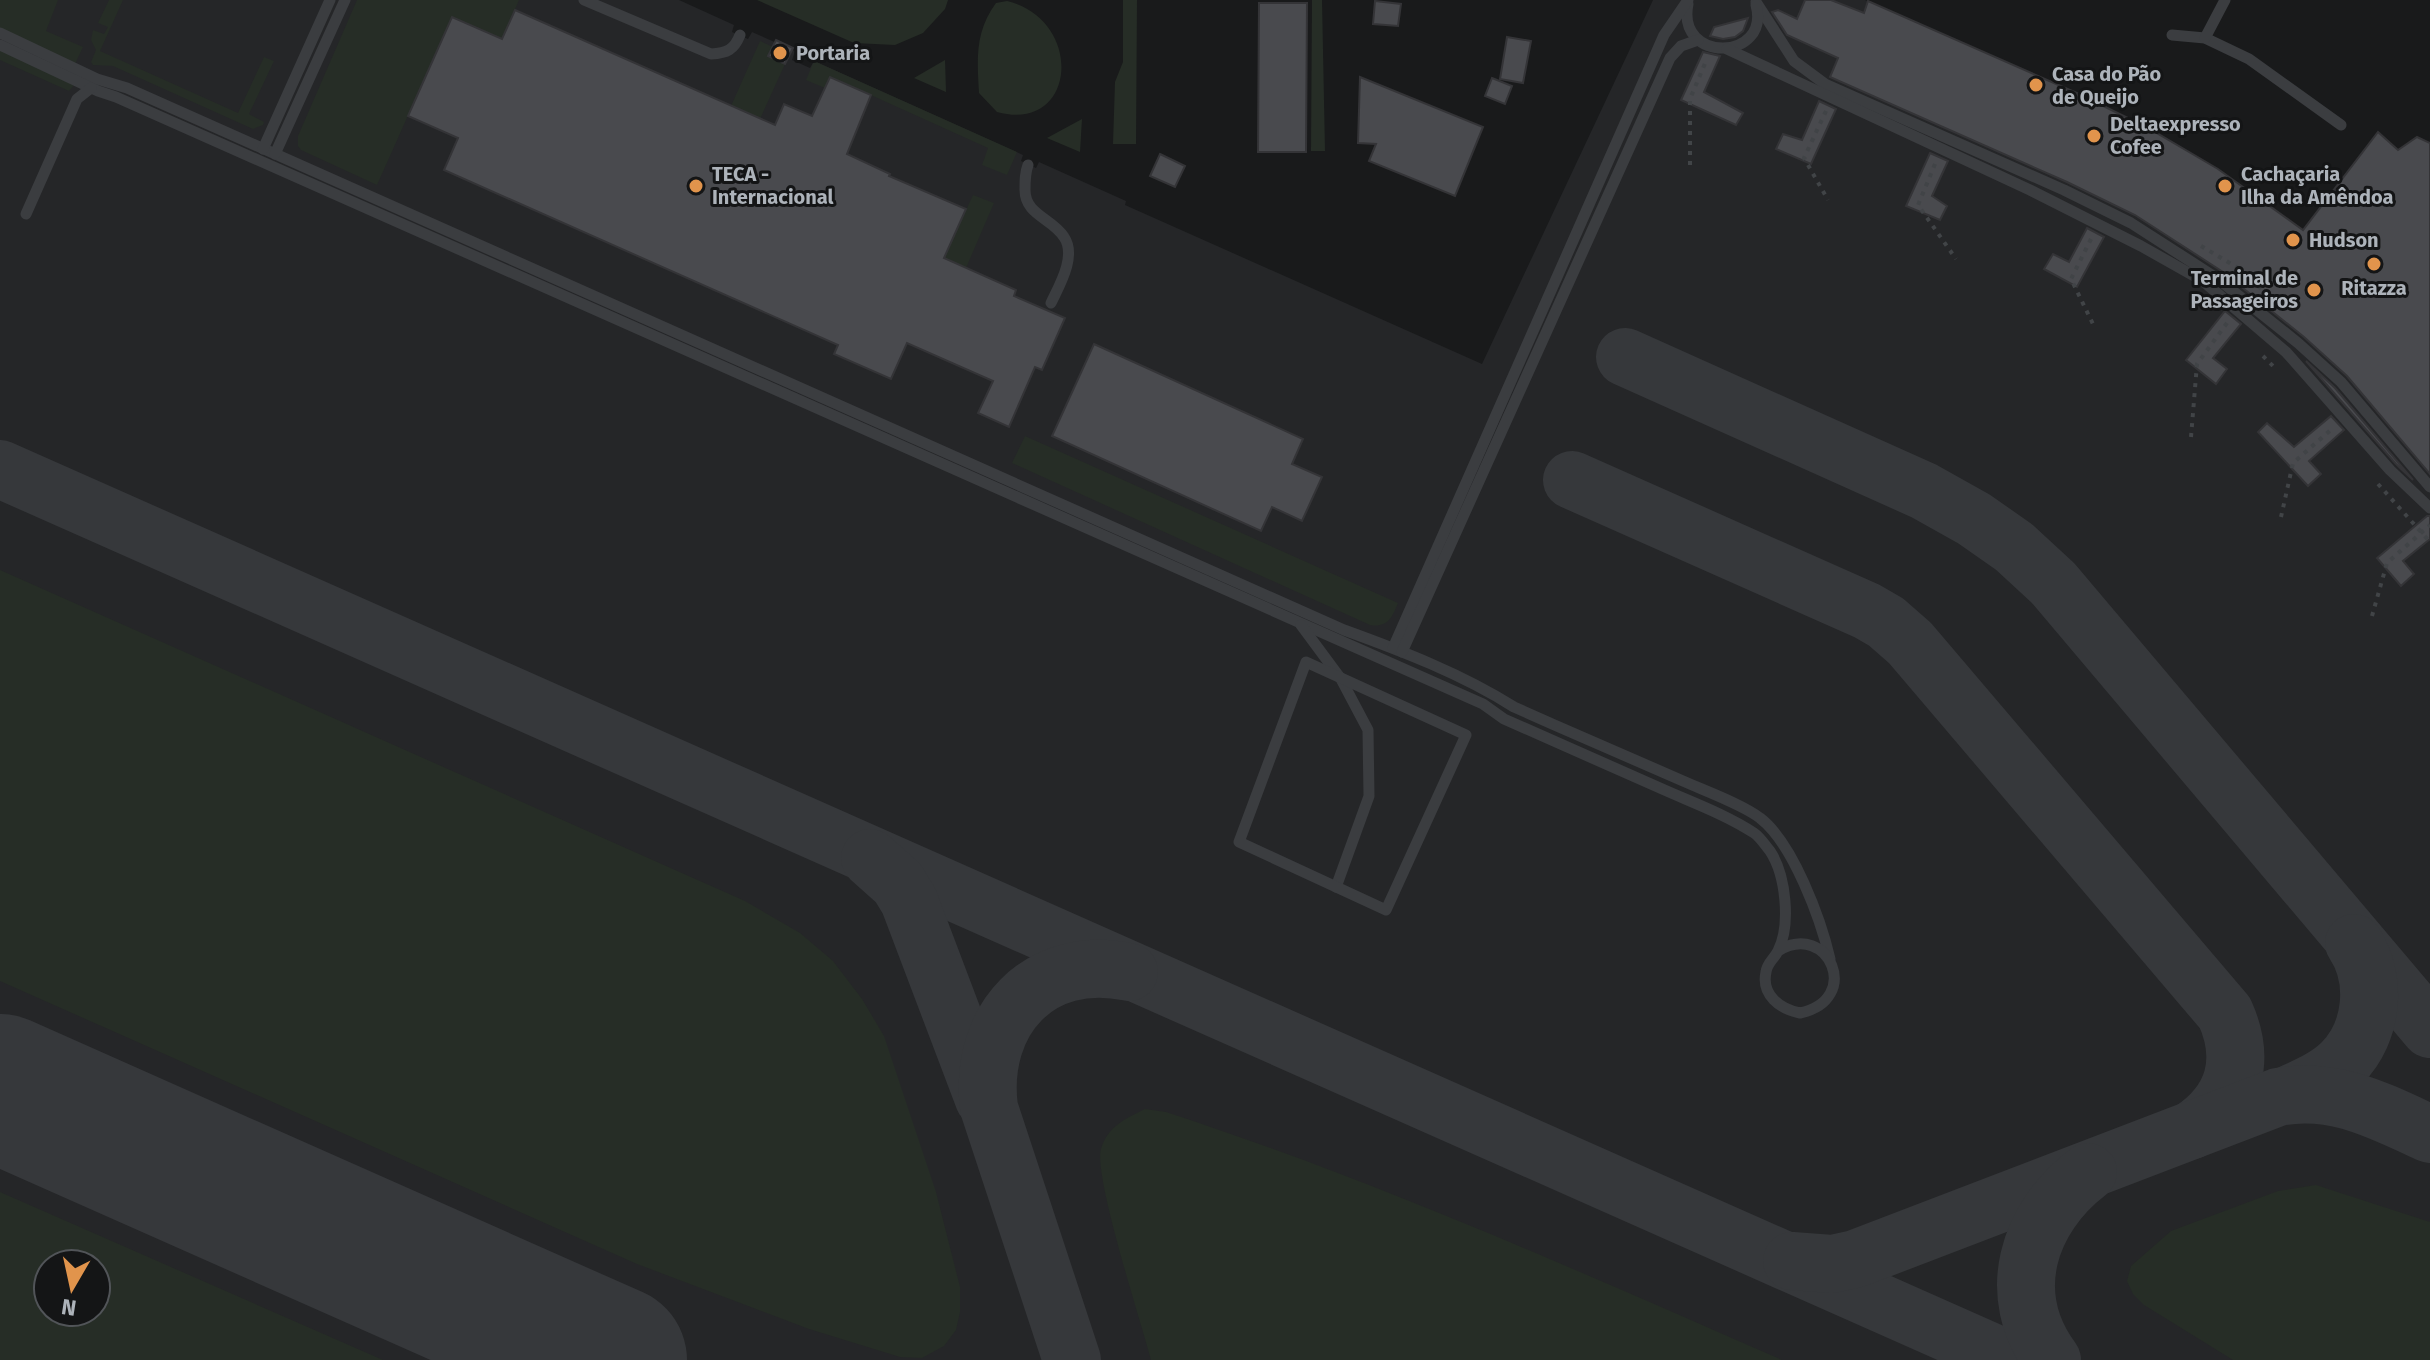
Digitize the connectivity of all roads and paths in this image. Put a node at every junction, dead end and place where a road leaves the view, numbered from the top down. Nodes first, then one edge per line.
1 (330, 0) edge
2 (345, 0) edge
3 (584, 0) edge
4 (1688, 0) edge
5 (2225, 0) edge
6 (1755, 1) edge
7 (0, 33) edge
8 (740, 35) dead end
9 (2172, 35) dead end
10 (2205, 38) junction
11 (1698, 40) junction
12 (0, 45) edge
13 (1727, 49) junction
14 (91, 88) junction
15 (1690, 99) dead end
16 (1831, 99) junction
17 (2341, 125) dead end
18 (263, 149) junction
19 (275, 154) junction
20 (1028, 165) dead end
21 (1690, 165) dead end
22 (1828, 200) dead end
23 (1918, 205) dead end
24 (26, 214) dead end
25 (1956, 259) dead end
26 (2071, 279) dead end
27 (1051, 303) dead end
28 (2227, 323) dead end
29 (2093, 324) dead end
30 (2191, 437) dead end
31 (2293, 463) dead end
32 (2430, 487) edge
33 (2430, 508) edge
34 (2281, 517) dead end
35 (2430, 525) edge
36 (2372, 616) dead end
37 (1300, 623) junction
38 (1397, 650) junction
39 (1341, 679) junction
40 (1336, 887) junction
41 (1778, 951) junction
42 (1830, 960) junction

1 - 18 lane
2 - 19 lane
3 - 8 lane
4 - 11 lane
4 - 38 lane
5 - 10 lane
6 - 13 lane
6 - 32 lane
7 - 18 lane
9 - 10 lane
10 - 17 lane
11 - 13 lane
11 - 38 lane
12 - 14 lane
13 - 16 lane
14 - 24 lane
14 - 37 lane
15 - 21 path
16 - 22 path
16 - 33 lane
18 - 19 lane
19 - 38 lane
20 - 27 lane
23 - 25 path
26 - 29 path
28 - 30 path
31 - 34 path
35 - 36 path
37 - 39 lane
37 - 41 lane
38 - 42 lane
39 - 40 lane
39 - 40 lane
39 - 40 lane
41 - 42 lane
41 - 42 lane

